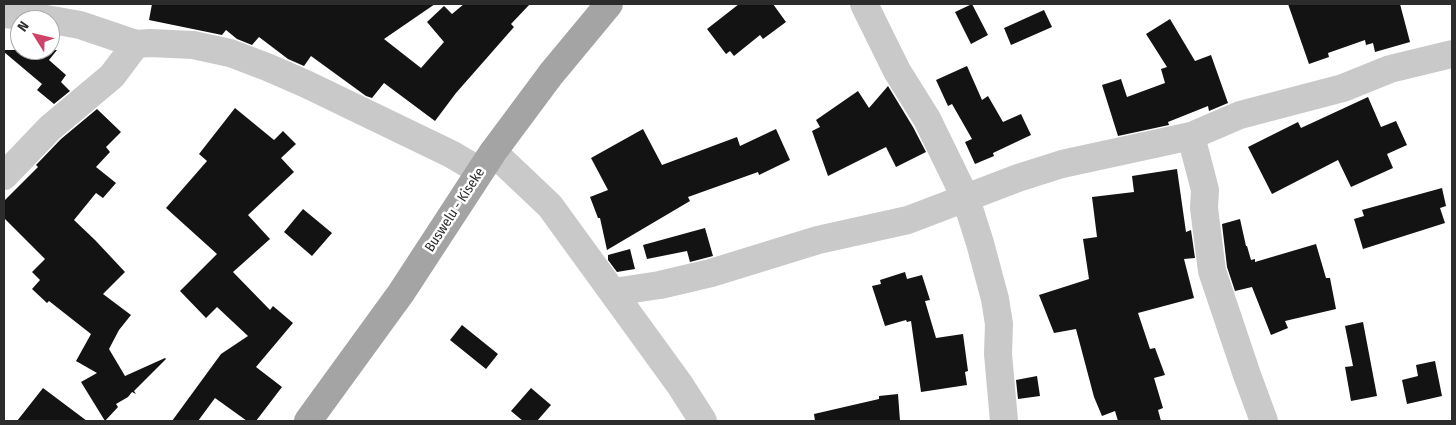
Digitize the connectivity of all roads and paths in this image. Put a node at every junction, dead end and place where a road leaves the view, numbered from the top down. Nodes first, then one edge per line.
1 (609, 4) edge
2 (864, 4) edge
3 (4, 14) edge
4 (136, 44) junction
5 (1452, 54) edge
6 (1191, 136) junction
7 (487, 162) junction
8 (4, 176) edge
9 (966, 199) junction
10 (613, 292) junction
11 (308, 421) edge
12 (703, 421) edge
13 (1004, 421) edge
14 (1264, 421) edge

1 - 7 main road, Buswelu - Kiseke
2 - 9 street
3 - 4 street
4 - 7 street
4 - 8 street
5 - 6 street
6 - 9 street
6 - 14 street
7 - 10 street
7 - 11 main road, Buswelu - Kiseke
9 - 10 street
9 - 13 street
10 - 12 street

